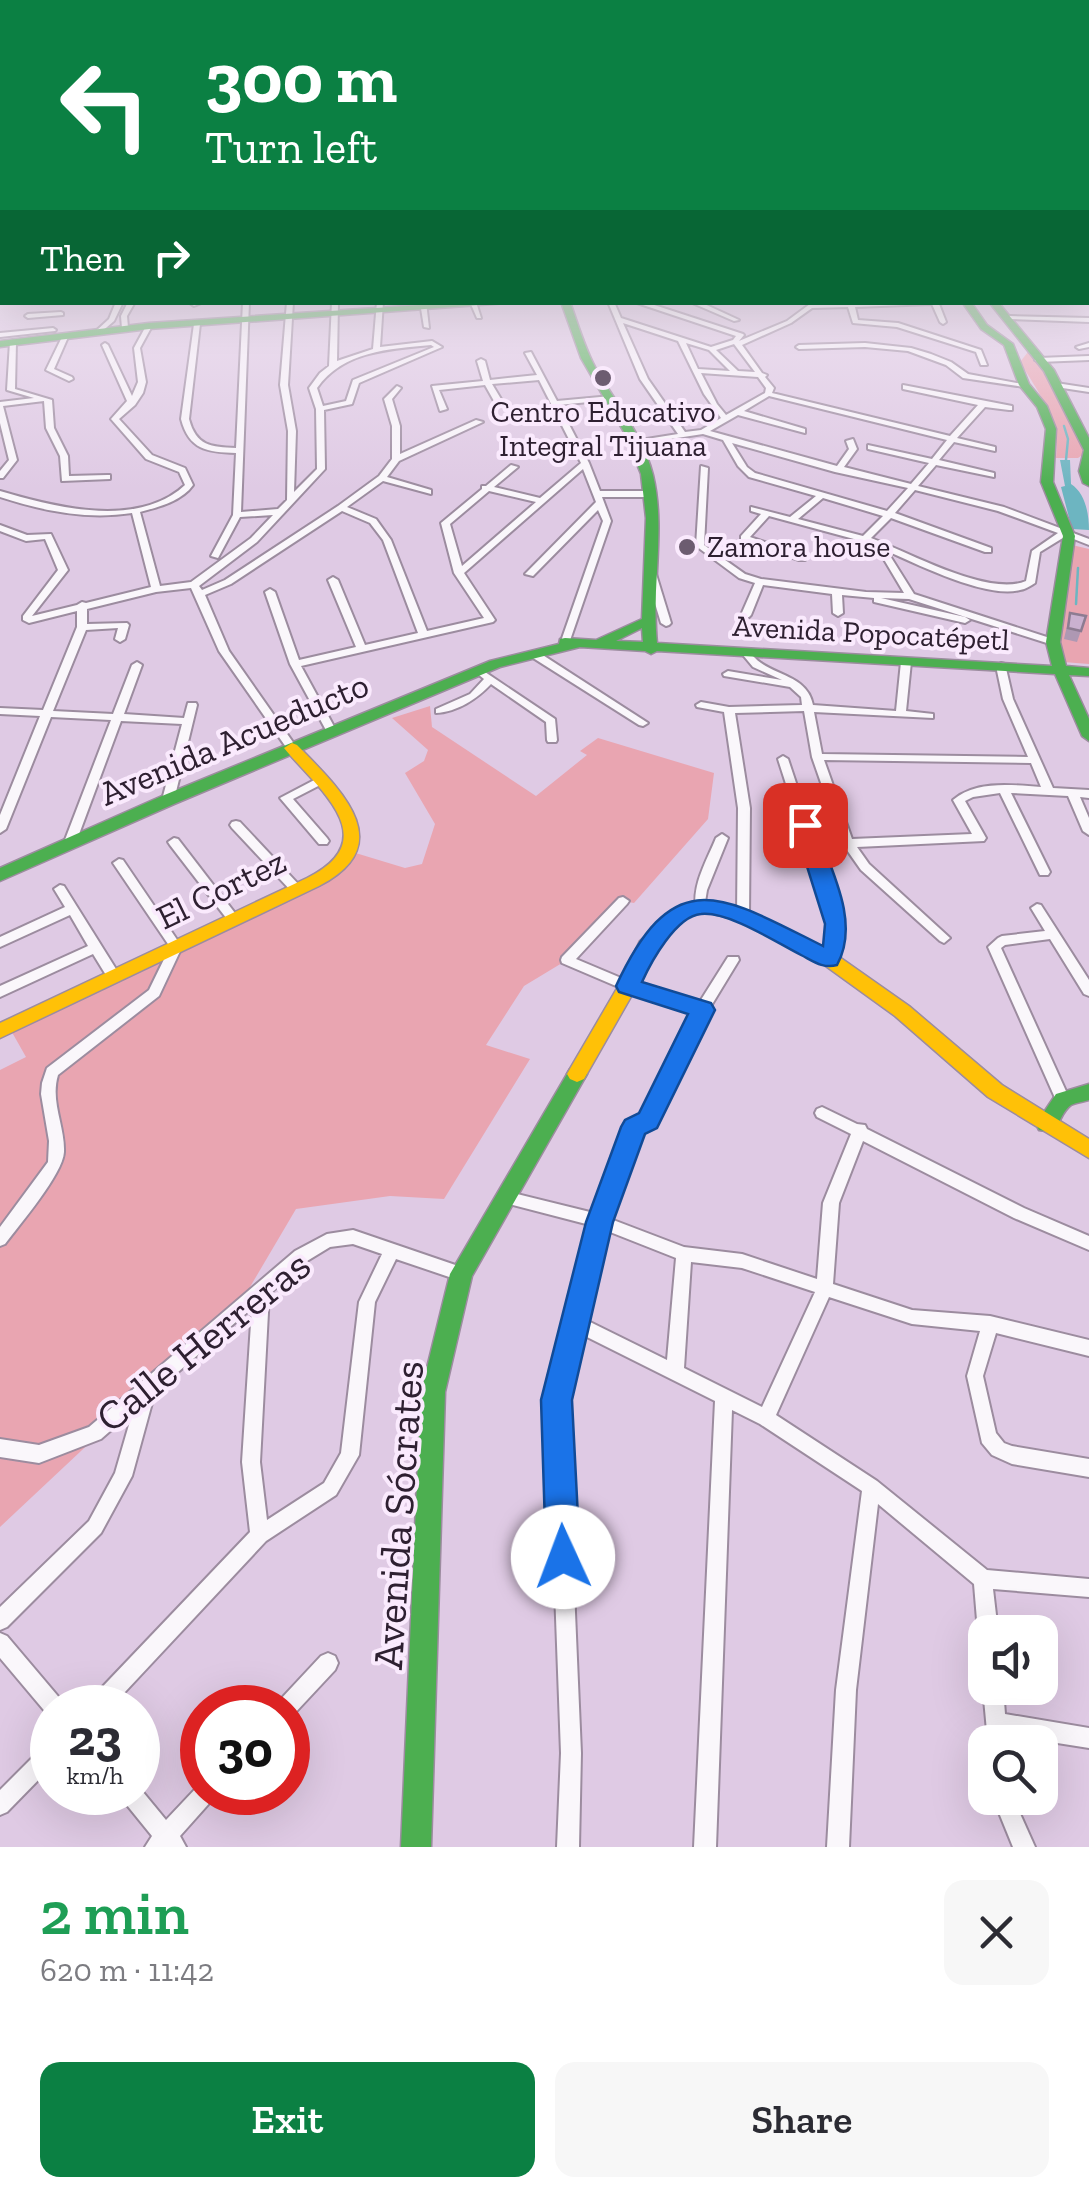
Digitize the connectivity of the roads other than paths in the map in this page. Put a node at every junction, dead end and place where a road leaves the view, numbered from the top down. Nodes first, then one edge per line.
1 (25, 317) edge
2 (116, 317) edge
3 (124, 317) edge
4 (224, 317) edge
5 (245, 317) edge
6 (289, 317) edge
7 (336, 317) edge
8 (380, 317) edge
9 (571, 317) edge
10 (677, 317) edge
11 (729, 317) edge
12 (794, 317) edge
13 (854, 317) edge
14 (896, 317) edge
15 (941, 317) edge
16 (977, 317) edge
17 (1016, 317) edge
18 (1021, 317) edge
19 (1074, 317) edge
20 (617, 319) joint
21 (1069, 319) junction
22 (736, 320) dead end
23 (1089, 320) edge
24 (943, 322) dead end
25 (197, 324) junction
26 (898, 325) junction
27 (149, 326) junction
28 (125, 328) junction
29 (59, 334) junction
30 (10, 338) edge
31 (101, 338) junction
32 (680, 340) junction
33 (738, 340) junction
34 (1089, 345) edge
35 (800, 346) dead end
36 (1079, 346) dead end
37 (376, 349) junction
38 (711, 349) junction
39 (528, 353) dead end
40 (1028, 354) junction
41 (1089, 358) edge
42 (481, 361) dead end
43 (984, 363) dead end
44 (11, 364) junction
45 (0, 366) edge
46 (333, 366) junction
47 (698, 371) junction
48 (737, 374) junction
49 (762, 375) junction
50 (966, 376) junction
51 (542, 377) junction
52 (69, 379) dead end
53 (487, 382) junction
54 (1024, 385) junction
55 (1059, 386) junction
56 (5, 387) edge
57 (397, 388) dead end
58 (906, 388) dead end
59 (1089, 390) edge
60 (768, 394) junction
61 (951, 397) junction
62 (608, 398) junction
63 (498, 399) dead end
64 (48, 400) junction
65 (132, 403) junction
66 (555, 403) junction
67 (983, 404) junction
68 (0, 406) edge
69 (1009, 408) dead end
70 (320, 409) junction
71 (443, 409) dead end
72 (738, 412) junction
73 (725, 418) junction
74 (479, 422) dead end
75 (802, 431) dead end
76 (703, 432) junction
77 (683, 435) junction
78 (952, 437) junction
79 (724, 438) junction
80 (850, 442) dead end
81 (634, 443) junction
82 (871, 448) dead end
83 (992, 449) dead end
84 (240, 451) junction
85 (1089, 451) edge
86 (396, 459) junction
87 (934, 462) junction
88 (585, 463) junction
89 (514, 467) dead end
90 (704, 468) dead end
91 (838, 470) junction
92 (991, 475) dead end
93 (0, 476) edge
94 (108, 477) dead end
95 (382, 478) junction
96 (1089, 482) edge
97 (485, 488) junction
98 (914, 488) junction
99 (428, 492) dead end
100 (0, 494) edge
101 (651, 494) junction
102 (821, 496) junction
103 (290, 498) junction
104 (599, 498) junction
105 (540, 500) junction
106 (341, 508) junction
107 (754, 509) dead end
108 (136, 512) junction
109 (279, 512) junction
110 (766, 514) junction
111 (238, 515) junction
112 (890, 515) junction
113 (792, 520) junction
114 (0, 528) edge
115 (1067, 535) junction
116 (865, 539) junction
117 (1089, 542) edge
118 (879, 544) junction
119 (988, 550) dead end
120 (215, 556) dead end
121 (802, 558) dead end
122 (459, 573) junction
123 (530, 574) dead end
124 (652, 574) junction
125 (333, 580) dead end
126 (760, 582) junction
127 (790, 586) junction
128 (156, 589) junction
129 (197, 590) junction
130 (837, 591) junction
131 (270, 592) dead end
132 (866, 596) junction
133 (910, 596) junction
134 (784, 599) dead end
135 (82, 605) junction
136 (838, 612) dead end
137 (746, 615) dead end
138 (980, 621) junction
139 (645, 622) junction
140 (666, 623) dead end
141 (82, 628) junction
142 (424, 634) junction
143 (120, 639) dead end
144 (1052, 642) junction
145 (574, 645) junction
146 (362, 649) junction
147 (651, 650) junction
148 (534, 654) junction
149 (748, 654) junction
150 (906, 662) junction
151 (295, 664) junction
152 (137, 665) dead end
153 (1001, 666) junction
154 (1060, 670) junction
155 (488, 671) junction
156 (1089, 672) edge
157 (728, 674) dead end
158 (795, 686) junction
159 (192, 705) dead end
160 (701, 705) dead end
161 (806, 708) junction
162 (0, 710) edge
163 (729, 710) junction
164 (440, 711) dead end
165 (900, 713) junction
166 (46, 714) junction
167 (928, 716) dead end
168 (118, 718) junction
169 (188, 721) junction
170 (644, 723) dead end
171 (332, 732) junction
172 (1089, 736) edge
173 (552, 740) dead end
174 (292, 748) junction
175 (818, 757) junction
176 (783, 758) dead end
177 (1036, 760) junction
178 (320, 780) junction
179 (1004, 790) junction
180 (1049, 791) junction
181 (1072, 794) junction
182 (1089, 794) edge
183 (168, 800) junction
184 (236, 825) dead end
185 (0, 829) edge
186 (1089, 831) edge
187 (722, 838) dead end
188 (323, 840) dead end
189 (174, 842) dead end
190 (848, 842) junction
191 (68, 845) junction
192 (119, 863) dead end
193 (1044, 872) dead end
194 (0, 875) edge
195 (60, 890) dead end
196 (297, 890) junction
197 (623, 901) dead end
198 (700, 905) junction
199 (1037, 908) dead end
200 (71, 909) junction
201 (743, 916) junction
202 (234, 920) junction
203 (1054, 934) junction
204 (944, 938) dead end
205 (0, 942) edge
206 (176, 947) junction
207 (95, 948) junction
208 (829, 959) junction
209 (734, 960) dead end
210 (114, 977) junction
211 (628, 986) junction
212 (1089, 991) edge
213 (0, 992) edge
214 (702, 1010) junction
215 (0, 1031) edge
216 (1089, 1092) edge
217 (1063, 1100) junction
218 (822, 1112) dead end
219 (1046, 1124) junction
220 (860, 1129) junction
221 (1089, 1149) edge
222 (505, 1196) junction
223 (600, 1222) junction
224 (0, 1240) edge
225 (1089, 1244) edge
226 (392, 1250) junction
227 (684, 1254) junction
228 (462, 1274) junction
229 (824, 1290) junction
230 (261, 1294) junction
231 (574, 1322) junction
232 (990, 1324) junction
233 (1089, 1348) edge
234 (675, 1371) junction
235 (148, 1391) junction
236 (724, 1396) junction
237 (766, 1418) junction
238 (0, 1448) edge
239 (1089, 1468) edge
240 (871, 1487) junction
241 (260, 1535) junction
242 (983, 1579) junction
243 (1089, 1588) edge
244 (986, 1615) edge
245 (0, 1620) edge
246 (0, 1643) edge
247 (328, 1663) dead end
248 (36, 1685) edge
249 (118, 1685) edge
250 (307, 1685) edge
251 (1058, 1736) edge
252 (1089, 1738) edge
253 (30, 1774) edge
254 (0, 1805) edge
255 (146, 1815) edge
256 (188, 1815) edge
257 (1010, 1815) edge
258 (166, 1843) edge
259 (416, 1847) edge
260 (568, 1847) edge
261 (705, 1847) edge
262 (838, 1847) edge
263 (1024, 1847) edge

1 - 30 street
2 - 31 street
3 - 28 street
4 - 25 street
5 - 84 street
6 - 103 street
7 - 46 street
8 - 37 street
9 - 62 street
10 - 33 street
11 - 22 street
12 - 33 street
13 - 26 street
14 - 26 street
15 - 24 street
16 - 40 street
17 - 40 street
18 - 21 street
19 - 21 street
20 - 32 street
20 - 77 street
21 - 23 street
25 - 27 street
25 - 84 street
26 - 43 street
27 - 28 street
27 - 65 street
28 - 31 street
29 - 30 street
29 - 31 street
29 - 52 street
30 - 44 street
31 - 65 street
32 - 38 street
32 - 47 street
33 - 38 street
33 - 49 street
34 - 36 street
35 - 50 street
37 - 46 street
37 - 70 street
38 - 48 street
39 - 51 street
40 - 41 street
40 - 54 street
40 - 55 street
42 - 53 street
44 - 45 street
44 - 56 street
46 - 70 street
47 - 48 street
47 - 73 street
48 - 49 street
49 - 60 street
50 - 54 street
50 - 61 street
51 - 53 street
51 - 66 street
53 - 63 street
53 - 71 street
54 - 115 street
55 - 59 street
55 - 85 street
56 - 64 street
57 - 86 street
58 - 61 street
60 - 72 street
60 - 78 street
61 - 67 street
62 - 66 street
62 - 81 street
64 - 68 street
64 - 94 street
65 - 108 street
66 - 88 street
67 - 69 street
67 - 78 street
68 - 93 street
70 - 103 street
72 - 73 street
72 - 75 street
73 - 76 street
74 - 86 street
76 - 77 street
76 - 79 street
77 - 81 street
78 - 83 street
78 - 87 street
79 - 91 street
79 - 102 street
80 - 91 street
81 - 101 street
82 - 87 street
84 - 111 street
85 - 96 street
86 - 95 street
87 - 92 street
87 - 98 street
88 - 104 street
88 - 105 street
89 - 97 street
90 - 126 street
91 - 98 street
95 - 99 street
95 - 106 street
97 - 105 street
97 - 122 street
98 - 112 street
98 - 115 street
100 - 108 street
101 - 104 street
101 - 124 street
102 - 112 street
102 - 113 street
103 - 109 street
104 - 123 street
104 - 145 street
105 - 122 street
106 - 129 street
106 - 142 street
107 - 110 street
108 - 128 street
109 - 111 street
109 - 129 street
110 - 113 street
110 - 121 street
111 - 120 street
112 - 116 street
112 - 119 street
113 - 116 street
114 - 135 street
115 - 117 street
115 - 118 street
115 - 144 street
116 - 118 street
118 - 133 street
122 - 142 street
124 - 139 street
124 - 140 street
125 - 146 street
126 - 127 street
126 - 137 street
127 - 130 street
127 - 134 street
128 - 129 street
128 - 135 street
129 - 174 street
130 - 132 street
130 - 136 street
131 - 151 street
132 - 133 street
132 - 138 street
133 - 138 street
135 - 141 street
138 - 144 street
139 - 145 street
139 - 147 street
141 - 143 street
141 - 166 street
142 - 146 street
144 - 154 street
145 - 147 street, Avenida Acueducto
145 - 148 street, Avenida Acueducto
145 - 155 street, Avenida Acueducto
146 - 151 street
147 - 149 street, Avenida Popocatépetl
148 - 155 street, Avenida Acueducto
148 - 170 street
149 - 150 street, Avenida Popocatépetl
149 - 158 street
150 - 153 street, Avenida Popocatépetl
150 - 165 street
151 - 171 street
152 - 168 street
153 - 154 street, Avenida Popocatépetl
153 - 177 street
154 - 156 street, Avenida Popocatépetl
154 - 172 street
155 - 164 street
155 - 171 street, Avenida Acueducto
155 - 173 street
157 - 158 street
158 - 161 street
159 - 169 street
160 - 163 street
161 - 163 street
161 - 165 street
161 - 175 street
162 - 166 street
163 - 201 street
165 - 167 street
166 - 168 street
166 - 185 street
168 - 169 street
168 - 191 street
169 - 183 street
171 - 174 street, Avenida Acueducto
174 - 178 street, El Cortez
174 - 183 street, Avenida Acueducto
175 - 177 street
175 - 190 street
176 - 208 street
177 - 180 street
178 - 188 street
178 - 196 street, El Cortez
179 - 180 street
179 - 190 street
179 - 193 street
180 - 181 street
181 - 182 street
181 - 186 street
183 - 191 street, Avenida Acueducto
184 - 196 street
187 - 198 street
189 - 202 street
190 - 204 street
191 - 194 street, Avenida Acueducto
192 - 206 street
195 - 200 street
196 - 202 street, El Cortez
197 - 211 street
198 - 201 street
198 - 211 street, Avenida Sócrates
199 - 203 street
200 - 205 street
200 - 207 street
201 - 208 street
202 - 206 street, El Cortez
203 - 212 street
203 - 217 street
206 - 210 street, El Cortez
206 - 224 street
207 - 210 street
207 - 213 street
208 - 219 street
209 - 214 street
210 - 215 street, El Cortez
211 - 214 street
211 - 222 street, Avenida Sócrates
214 - 223 street
216 - 217 street
217 - 219 street
218 - 220 street
219 - 221 street
220 - 225 street
220 - 229 street
222 - 223 street
222 - 228 street, Avenida Sócrates
223 - 227 street
223 - 231 street
226 - 228 street, Calle Herreras
226 - 230 street, Calle Herreras
226 - 241 street
227 - 229 street
227 - 234 street
228 - 259 street, Avenida Sócrates
229 - 232 street
229 - 237 street
230 - 235 street, Calle Herreras
230 - 241 street
231 - 234 street
231 - 260 street
232 - 233 street
232 - 239 street
234 - 236 street
235 - 238 street, Calle Herreras
235 - 245 street
236 - 237 street
236 - 261 street
237 - 240 street
240 - 242 street
240 - 262 street
241 - 249 street
242 - 243 street
242 - 244 street
246 - 248 street
247 - 250 street
251 - 252 street
253 - 254 street
255 - 258 street
256 - 258 street
257 - 263 street

